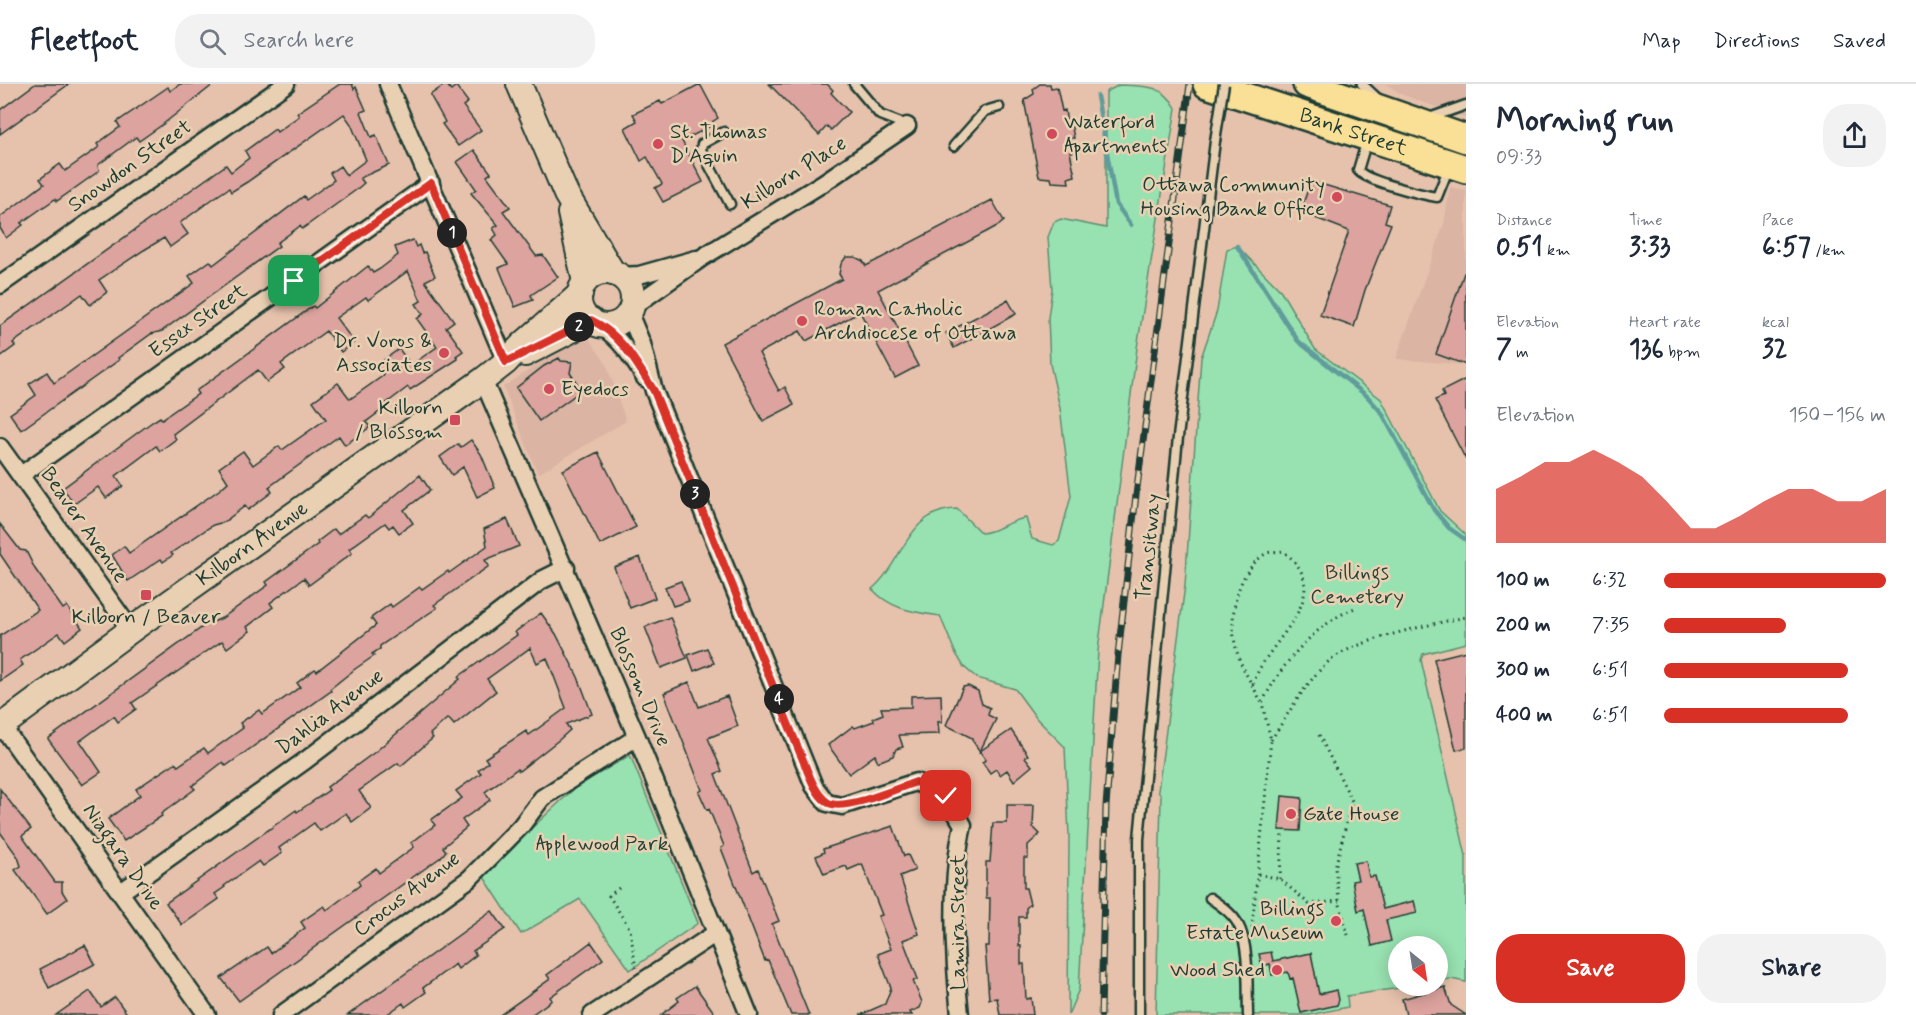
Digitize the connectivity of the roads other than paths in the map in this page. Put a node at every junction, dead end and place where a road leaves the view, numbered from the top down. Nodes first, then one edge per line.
1 (285, 84) edge
2 (388, 84) edge
3 (519, 84) edge
4 (854, 84) edge
5 (1207, 84) edge
6 (1224, 84) edge
7 (1362, 84) edge
8 (1319, 98) edge
9 (1466, 105) edge
10 (999, 107) dead end
11 (1409, 119) junction
12 (908, 126) joint
13 (724, 132) dead end
14 (1367, 137) junction
15 (1466, 139) edge
16 (954, 146) dead end
17 (1458, 166) edge
18 (431, 183) junction
19 (566, 194) junction
20 (730, 204) dead end
21 (703, 257) junction
22 (616, 274) junction
23 (0, 285) edge
24 (582, 288) junction
25 (630, 311) junction
26 (596, 323) junction
27 (506, 362) junction
28 (483, 380) junction
29 (654, 391) junction
30 (0, 447) edge
31 (21, 475) junction
32 (566, 568) junction
33 (131, 630) junction
34 (1, 726) edge
35 (637, 737) junction
36 (121, 892) junction
37 (1210, 898) dead end
38 (716, 933) junction
39 (207, 1015) edge
40 (281, 1015) edge
41 (592, 1015) edge
42 (749, 1015) edge
43 (960, 1015) edge
44 (1139, 1015) edge
45 (1248, 1015) edge

1 - 23 street, Snowdon Street
2 - 18 street
3 - 19 street
4 - 12 lane
5 - 8 main road, Bank Street
6 - 44 lane, Transitway, bridge
7 - 11 lane
8 - 11 main road, Bank Street
8 - 14 main road, Bank Street
9 - 11 lane
10 - 16 lane
11 - 15 main road, Bank Street
12 - 21 street, Kilborn Place
13 - 20 lane
14 - 17 main road, Bank Street
14 - 17 lane
18 - 27 street
18 - 31 street, Essex Street
19 - 22 street
19 - 24 street
21 - 22 street, Kilborn Place
21 - 25 street, Kilborn Place
22 - 24 street
22 - 25 street
24 - 26 street
24 - 27 street, Kilborn Avenue
25 - 26 street
25 - 29 street, Lamira Street
26 - 27 street, Kilborn Avenue
26 - 29 street, Lamira Street
27 - 28 street, Kilborn Avenue
28 - 32 street, Blossom Drive
28 - 33 street, Kilborn Avenue
29 - 43 street, Lamira Street
30 - 31 street, Beaver Avenue
31 - 33 street, Beaver Avenue
32 - 35 street, Blossom Drive
32 - 36 street, Dahlia Avenue
33 - 34 street, Kilborn Avenue
34 - 36 street, Niagara Drive
35 - 38 street, Blossom Drive
35 - 40 street, Crocus Avenue
36 - 39 street, Niagara Drive
37 - 45 lane
38 - 41 street
38 - 42 street, Blossom Drive

